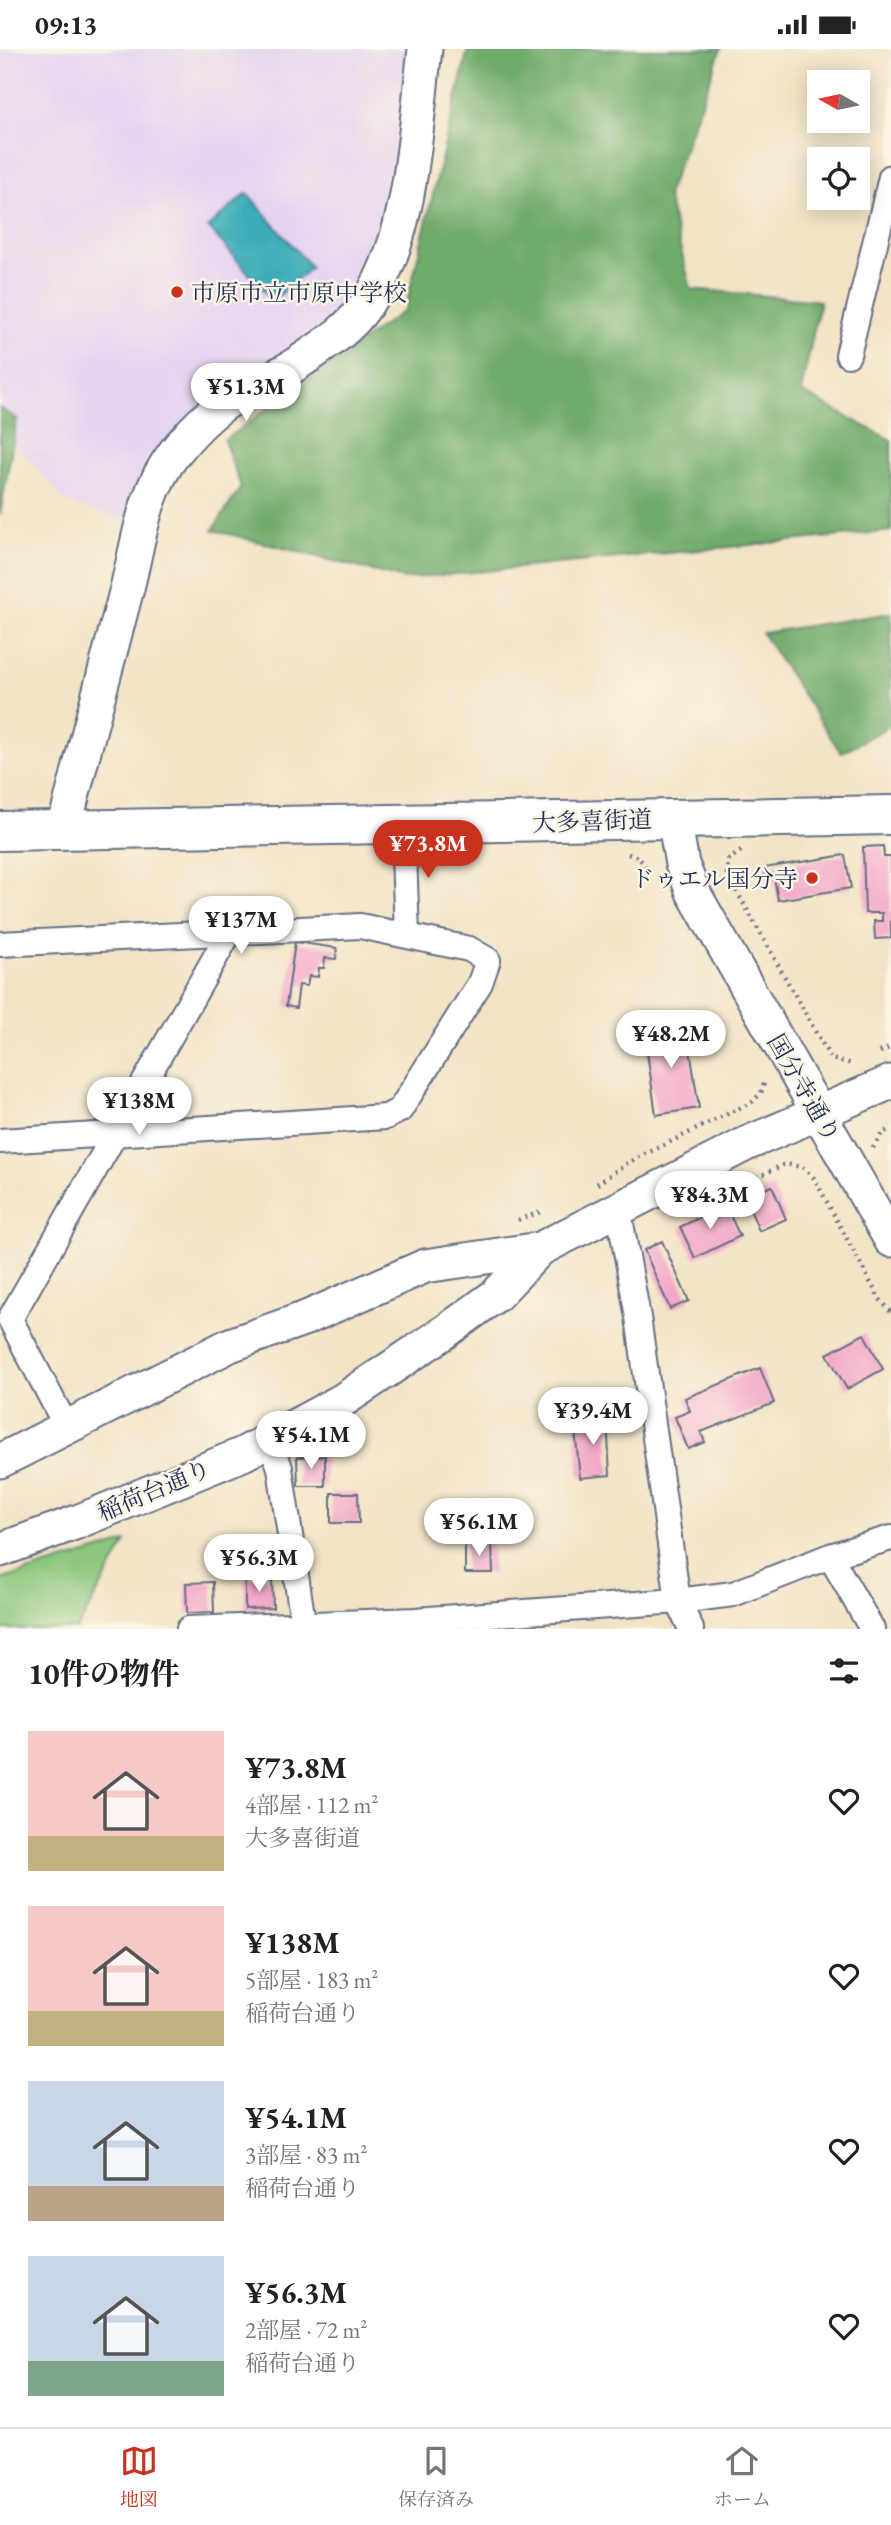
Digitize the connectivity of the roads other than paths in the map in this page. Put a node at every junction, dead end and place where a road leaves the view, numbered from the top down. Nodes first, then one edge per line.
1 (425, 49) edge
2 (891, 177) edge
3 (848, 355) dead end
4 (891, 815) edge
5 (674, 818) junction
6 (403, 825) junction
7 (0, 831) edge
8 (62, 832) junction
9 (229, 933) junction
10 (407, 936) junction
11 (0, 944) edge
12 (885, 1068) edge
13 (820, 1114) junction
14 (114, 1135) junction
15 (0, 1141) edge
16 (607, 1196) junction
17 (891, 1240) edge
18 (540, 1249) junction
19 (5, 1319) edge
20 (66, 1426) junction
21 (270, 1439) junction
22 (0, 1461) edge
23 (891, 1538) edge
24 (0, 1550) edge
25 (831, 1556) junction
26 (678, 1601) junction
27 (303, 1622) junction
28 (411, 1624) edge
29 (189, 1629) edge
30 (691, 1629) edge
31 (872, 1629) edge

1 - 8 street
2 - 3 street
4 - 5 highway, 大多喜街道
5 - 6 highway, 大多喜街道
5 - 13 street, 国分寺通り
6 - 8 highway, 大多喜街道
6 - 10 street
7 - 8 highway, 大多喜街道
9 - 10 street
9 - 11 street
9 - 14 street
10 - 14 street
12 - 13 street, 稲荷台通り
13 - 16 street, 稲荷台通り
13 - 17 street, 国分寺通り
14 - 15 street
14 - 19 street
16 - 18 street, 稲荷台通り
16 - 26 street
18 - 20 street, 稲荷台通り
18 - 21 street, 稲荷台通り
19 - 20 street
20 - 22 street, 稲荷台通り
21 - 24 street, 稲荷台通り
21 - 27 street
23 - 25 street
25 - 26 street
25 - 31 street
26 - 28 street
26 - 30 street
27 - 28 street
27 - 29 street

